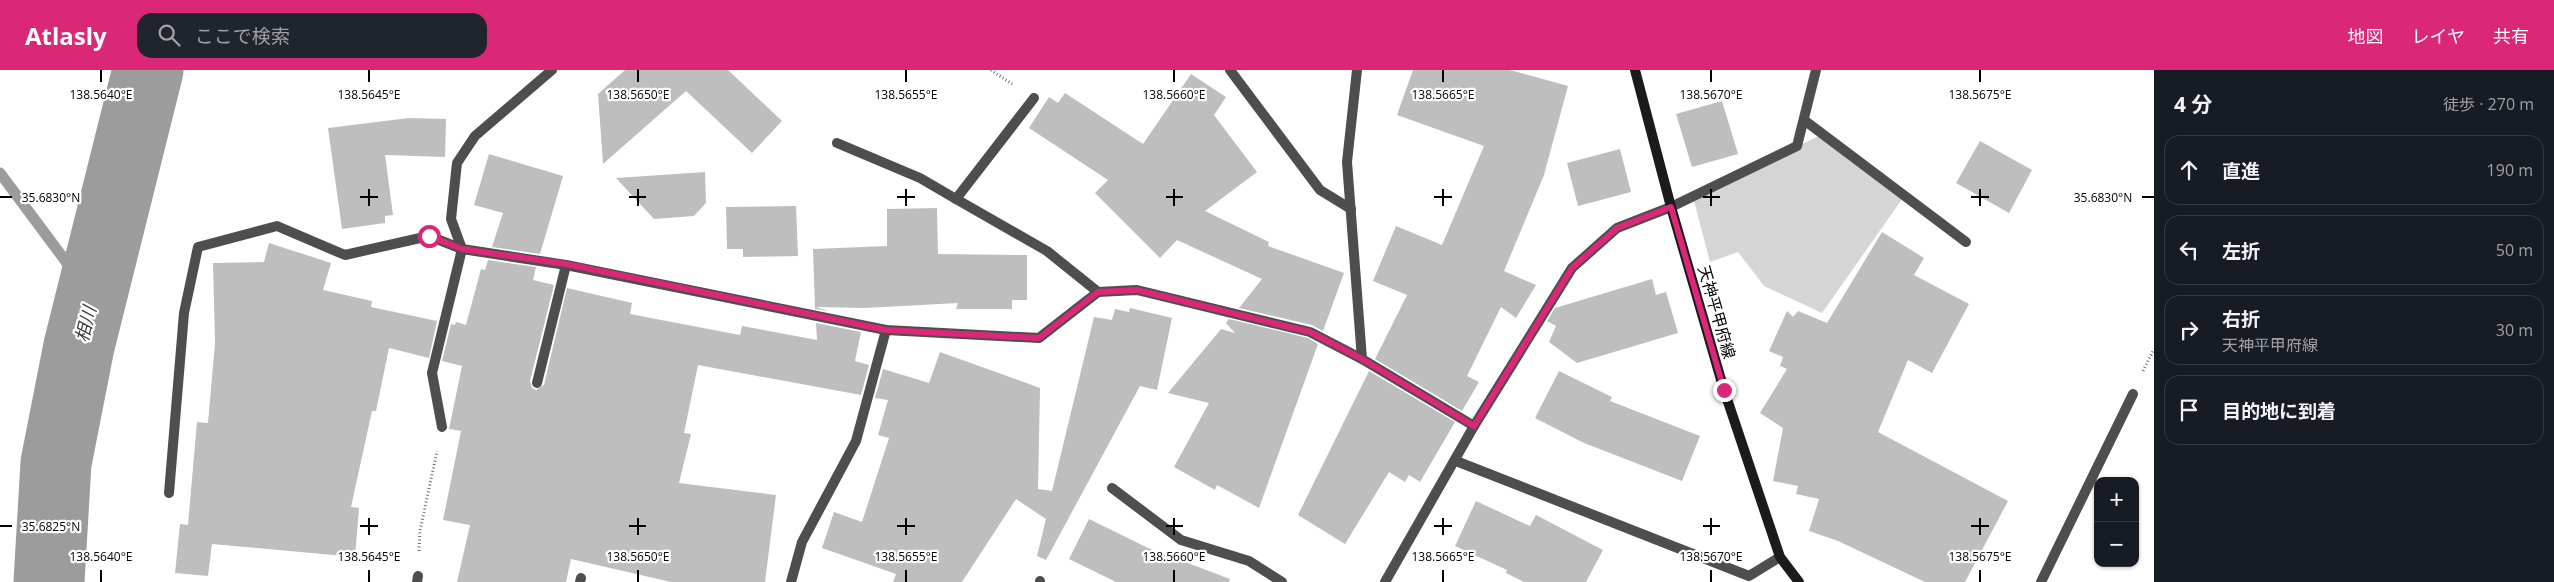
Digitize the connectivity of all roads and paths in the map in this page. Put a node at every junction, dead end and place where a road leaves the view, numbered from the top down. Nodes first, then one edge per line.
1 (552, 70) edge
2 (1230, 70) edge
3 (1357, 70) edge
4 (1635, 70) edge
5 (1816, 70) edge
6 (1034, 98) dead end
7 (1804, 120) junction
8 (837, 144) dead end
9 (956, 199) junction
10 (1671, 207) junction
11 (1350, 209) junction
12 (1966, 242) dead end
13 (462, 249) junction
14 (566, 264) junction
15 (1098, 292) junction
16 (886, 330) junction
17 (1362, 359) junction
18 (537, 383) dead end
19 (2133, 394) dead end
20 (1474, 426) junction
21 (442, 427) joint
22 (1456, 461) junction
23 (1112, 488) dead end
24 (169, 493) dead end
25 (1780, 557) junction
26 (417, 579) edge
27 (791, 582) edge
28 (1282, 582) edge
29 (1386, 582) edge
30 (1799, 582) edge
31 (2041, 582) edge

1 - 13 street
2 - 11 street
3 - 11 street
4 - 10 main road, 天神平甲府線
5 - 7 street
6 - 9 street
7 - 10 street
7 - 12 street
8 - 9 street
9 - 15 street
10 - 20 street
10 - 25 main road, 天神平甲府線
11 - 17 street
13 - 14 street
13 - 21 street
13 - 24 street
14 - 16 street
14 - 18 street
15 - 16 street
15 - 17 street
16 - 27 street
17 - 20 street
19 - 31 street
20 - 22 street
21 - 26 path
22 - 25 street
22 - 29 street
23 - 28 street
25 - 30 main road, 天神平甲府線

